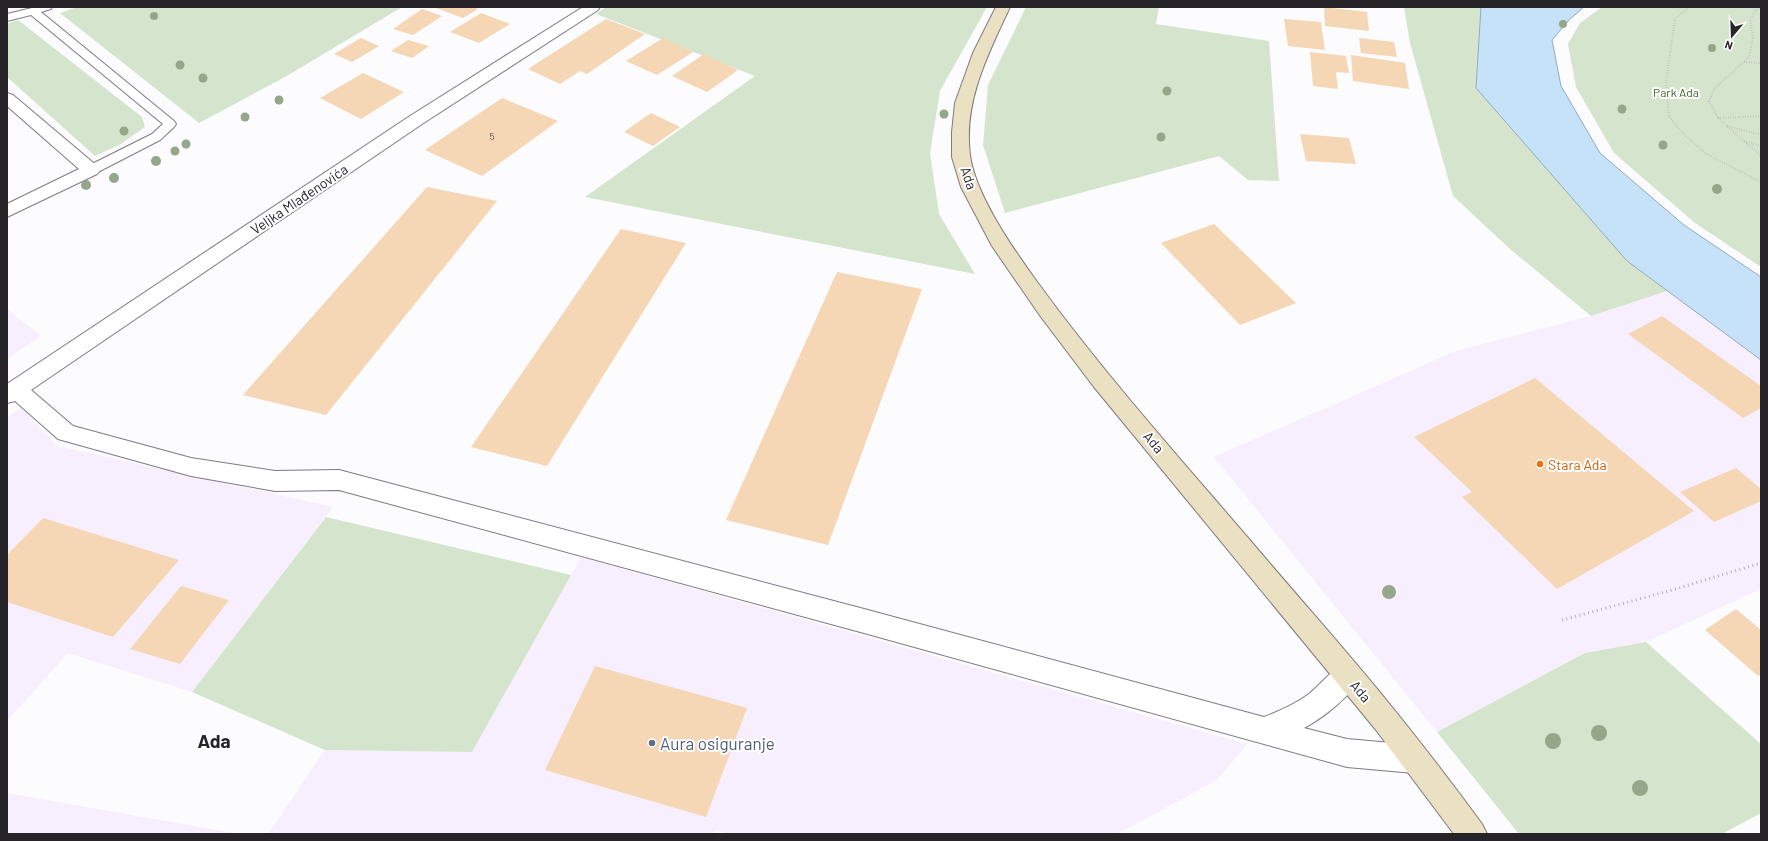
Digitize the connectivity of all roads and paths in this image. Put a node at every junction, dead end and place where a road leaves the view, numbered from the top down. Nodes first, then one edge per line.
1 (47, 7) edge
2 (593, 7) edge
3 (1003, 7) edge
4 (1689, 7) edge
5 (1761, 9) edge
6 (34, 12) junction
7 (7, 18) edge
8 (1744, 62) junction
9 (1761, 63) edge
10 (7, 98) edge
11 (1761, 116) edge
12 (1718, 118) junction
13 (1726, 125) junction
14 (1761, 135) edge
15 (1741, 140) junction
16 (1761, 146) edge
17 (1761, 156) edge
18 (91, 170) junction
19 (1761, 182) edge
20 (7, 211) edge
21 (12, 392) edge
22 (1761, 563) edge
23 (1562, 620) dead end
24 (1348, 675) junction
25 (1264, 732) junction
26 (1414, 759) junction
27 (1472, 834) edge

1 - 6 lane
2 - 21 street, Veljka Mlađenovića
3 - 24 street, Ada
4 - 19 path
5 - 8 path
6 - 7 lane
6 - 18 lane
8 - 9 path
8 - 12 path
10 - 18 street
11 - 12 path
12 - 13 path
13 - 14 path
13 - 15 path
15 - 16 path
15 - 17 path
18 - 20 street
21 - 25 street
22 - 23 path
24 - 25 street
24 - 26 street, Ada
25 - 26 street
26 - 27 street, Ada

